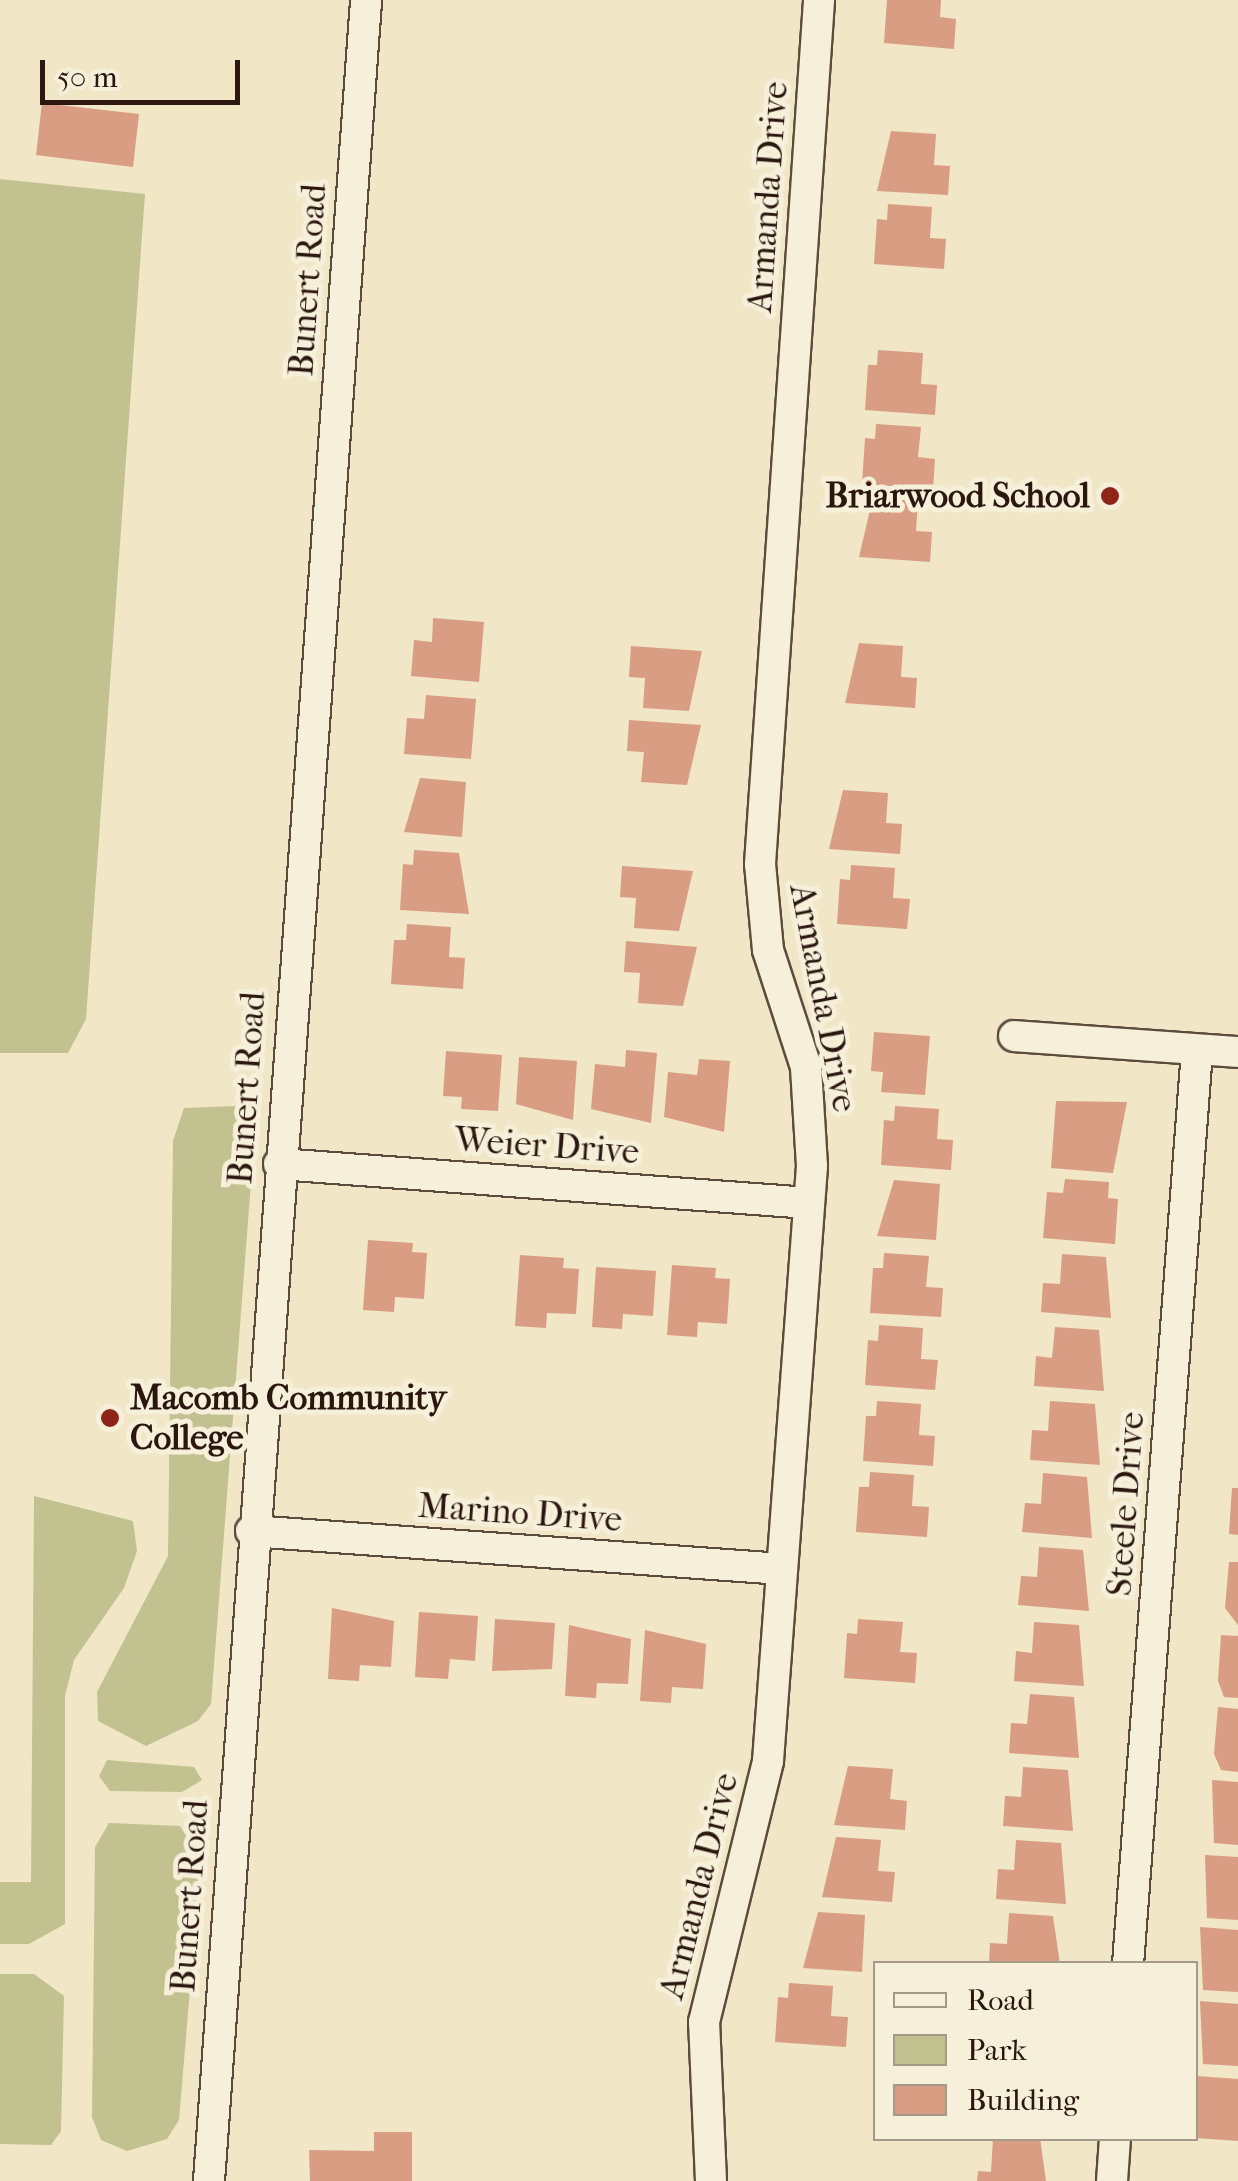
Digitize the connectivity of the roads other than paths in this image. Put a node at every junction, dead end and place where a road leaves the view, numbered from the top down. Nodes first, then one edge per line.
1 (366, 0) edge
2 (819, 0) edge
3 (1014, 1036) dead end
4 (1197, 1051) junction
5 (1238, 1052) edge
6 (279, 1164) junction
7 (810, 1202) junction
8 (251, 1531) junction
9 (782, 1569) junction
10 (1128, 1961) edge
11 (1115, 2141) edge
12 (209, 2181) edge
13 (712, 2181) edge
14 (1112, 2181) edge

1 - 6 street, Bunert Road
2 - 7 street, Armanda Drive
3 - 4 street
4 - 5 street
4 - 10 street, Steele Drive
6 - 7 street, Weier Drive
6 - 8 street, Bunert Road
7 - 9 street, Armanda Drive
8 - 9 street, Marino Drive
8 - 12 street, Bunert Road
9 - 13 street, Armanda Drive
11 - 14 street

